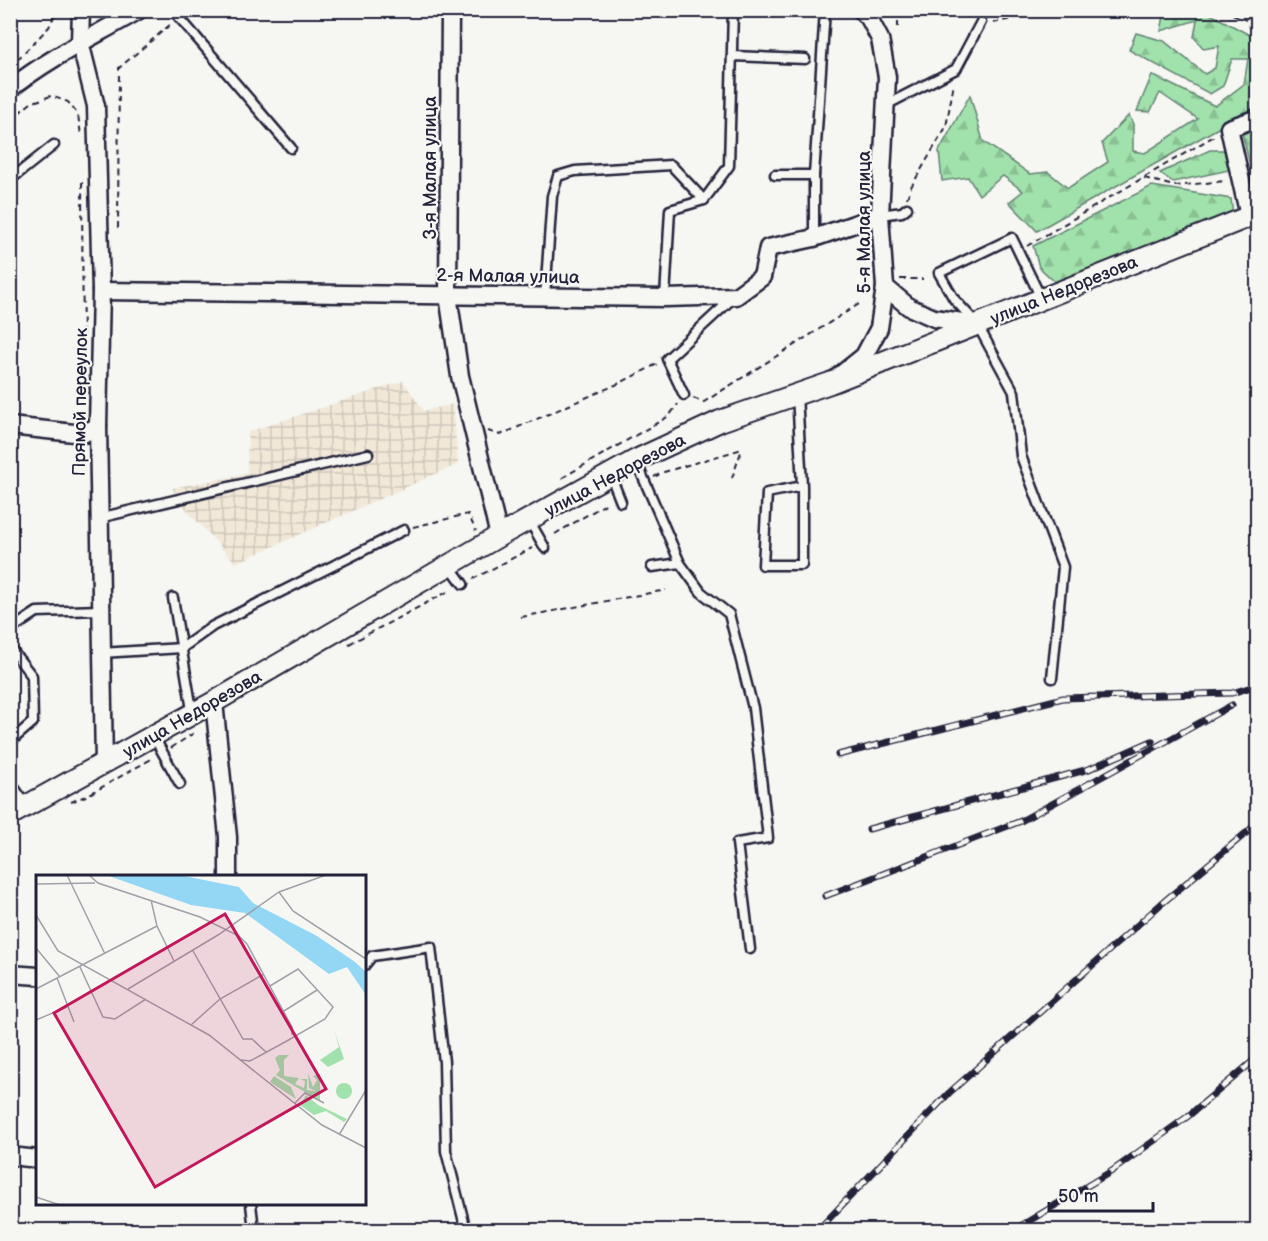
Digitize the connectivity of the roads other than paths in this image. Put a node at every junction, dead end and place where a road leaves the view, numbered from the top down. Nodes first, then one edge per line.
1 (81, 10) edge
2 (139, 10) edge
3 (450, 10) edge
4 (733, 10) edge
5 (825, 10) edge
6 (868, 13) edge
7 (176, 14) edge
8 (980, 24) road end
9 (80, 42) junction
10 (732, 56) junction
11 (805, 59) dead end
12 (10, 89) edge
13 (886, 105) junction
14 (1257, 118) edge
15 (54, 145) dead end
16 (291, 148) dead end
17 (775, 175) dead end
18 (814, 175) junction
19 (10, 180) edge
20 (704, 200) junction
21 (905, 210) road end
22 (1253, 214) edge
23 (880, 215) junction
24 (814, 238) junction
25 (891, 283) junction
26 (101, 291) junction
27 (448, 295) junction
28 (736, 296) junction
29 (545, 297) junction
30 (665, 298) junction
31 (1042, 300) junction
32 (977, 324) junction
33 (830, 383) junction
34 (796, 394) junction
35 (684, 395) road end
36 (10, 426) edge
37 (98, 426) junction
38 (368, 454) dead end
39 (636, 460) junction
40 (609, 473) junction
41 (802, 486) junction
42 (617, 501) road end
43 (99, 518) junction
44 (529, 520) junction
45 (404, 530) road end
46 (499, 536) junction
47 (542, 546) road end
48 (680, 563) junction
49 (449, 565) junction
50 (652, 567) dead end
51 (465, 583) road end
52 (173, 598) dead end
53 (100, 610) junction
54 (10, 630) edge
55 (10, 648) edge
56 (182, 648) junction
57 (102, 653) junction
58 (1052, 678) dead end
59 (214, 702) junction
60 (191, 704) dead end
61 (10, 742) edge
62 (158, 744) junction
63 (104, 764) junction
64 (10, 781) edge
65 (180, 784) dead end
66 (18, 810) edge
67 (228, 875) edge
68 (750, 949) dead end
69 (366, 964) edge
70 (10, 974) edge
71 (36, 976) edge
72 (10, 1156) edge
73 (36, 1159) edge
74 (251, 1205) edge
75 (254, 1230) edge
76 (466, 1230) edge

1 - 9 street, Прямой переулок
2 - 9 street
3 - 27 street, 3-я Малая улица
4 - 10 lane
5 - 18 lane
6 - 13 street, 5-я Малая улица
7 - 16 lane
8 - 13 lane
9 - 12 street
9 - 26 street, Прямой переулок
10 - 11 lane
10 - 20 lane
13 - 23 street, 5-я Малая улица
14 - 22 street
15 - 19 lane
17 - 18 lane
18 - 24 lane
20 - 29 lane
20 - 30 lane
21 - 23 lane
22 - 31 street, улица Недорезова
23 - 24 street
23 - 25 street, 5-я Малая улица
24 - 28 street
25 - 32 street
25 - 33 street, 5-я Малая улица
26 - 27 street, 2-я Малая улица
26 - 37 street, Прямой переулок
27 - 29 street, 2-я Малая улица
27 - 46 street, 3-я Малая улица
28 - 30 street, 2-я Малая улица
28 - 35 lane
29 - 30 street, 2-я Малая улица
31 - 32 street, улица Недорезова
31 - 32 lane
32 - 33 street, улица Недорезова
32 - 58 lane
33 - 34 street, улица Недорезова
34 - 39 street, улица Недорезова
34 - 41 lane
36 - 37 street
37 - 43 street, Прямой переулок
38 - 43 lane
39 - 40 street, улица Недорезова
39 - 48 lane
40 - 42 lane
40 - 44 street, улица Недорезова
41 - 41 lane
43 - 53 street, Прямой переулок
44 - 46 street, улица Недорезова
44 - 47 lane
45 - 56 lane
46 - 49 street, улица Недорезова
48 - 50 lane
48 - 68 lane
49 - 51 lane
49 - 59 street, улица Недорезова
52 - 56 lane
53 - 54 lane
53 - 57 street, Прямой переулок
55 - 61 lane
56 - 57 lane
56 - 60 lane
57 - 63 street, Прямой переулок
59 - 62 street, улица Недорезова
59 - 67 street
62 - 63 street, улица Недорезова
62 - 65 lane
63 - 66 street, улица Недорезова
64 - 66 lane
69 - 76 lane
70 - 71 street
72 - 73 street
74 - 75 lane

